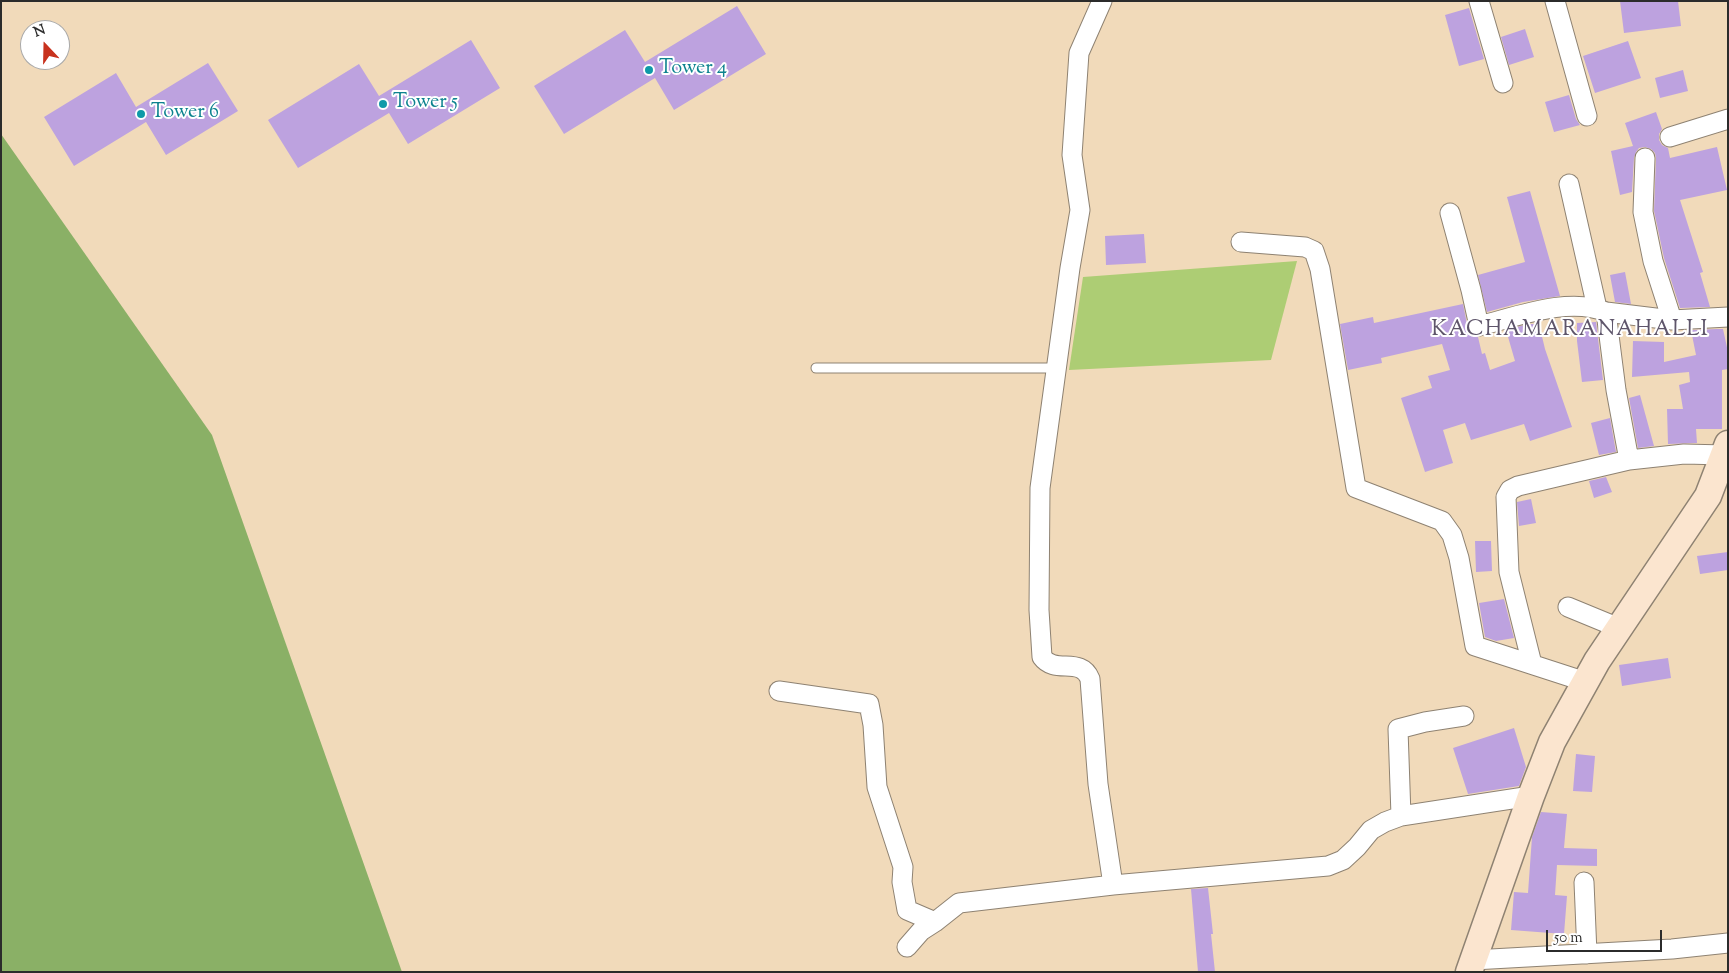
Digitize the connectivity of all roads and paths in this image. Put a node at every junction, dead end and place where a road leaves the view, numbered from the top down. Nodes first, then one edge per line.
1 (1102, 1) edge
2 (1479, 1) edge
3 (1555, 1) edge
4 (1503, 83) dead end
5 (1587, 116) dead end
6 (1728, 119) edge
7 (1670, 137) dead end
8 (1645, 158) dead end
9 (1569, 184) dead end
10 (1450, 214) dead end
11 (1241, 242) dead end
12 (1601, 310) junction
13 (1728, 317) edge
14 (1672, 320) junction
15 (816, 368) dead end
16 (1058, 368) junction
17 (1726, 450) edge
18 (1629, 460) junction
19 (1568, 607) dead end
20 (1619, 628) junction
21 (1532, 664) junction
22 (1586, 682) junction
23 (779, 691) dead end
24 (1464, 716) dead end
25 (1531, 796) junction
26 (1400, 816) junction
27 (1584, 882) dead end
28 (1113, 885) junction
29 (935, 922) junction
30 (1728, 943) edge
31 (907, 947) dead end
32 (1587, 954) junction
33 (1471, 966) edge

1 - 16 street
2 - 4 street
3 - 5 street
6 - 7 street
8 - 14 street
9 - 12 street
10 - 12 street
11 - 21 street
12 - 14 street
12 - 18 street
13 - 14 street
15 - 16 lane
16 - 28 street
17 - 18 street
17 - 20 street
18 - 21 street
19 - 20 street
20 - 22 street
21 - 22 street
22 - 25 street
23 - 29 street
24 - 26 street
25 - 26 street
25 - 33 street
26 - 28 street
27 - 32 street
28 - 29 street
29 - 31 street
30 - 32 street
32 - 33 street

